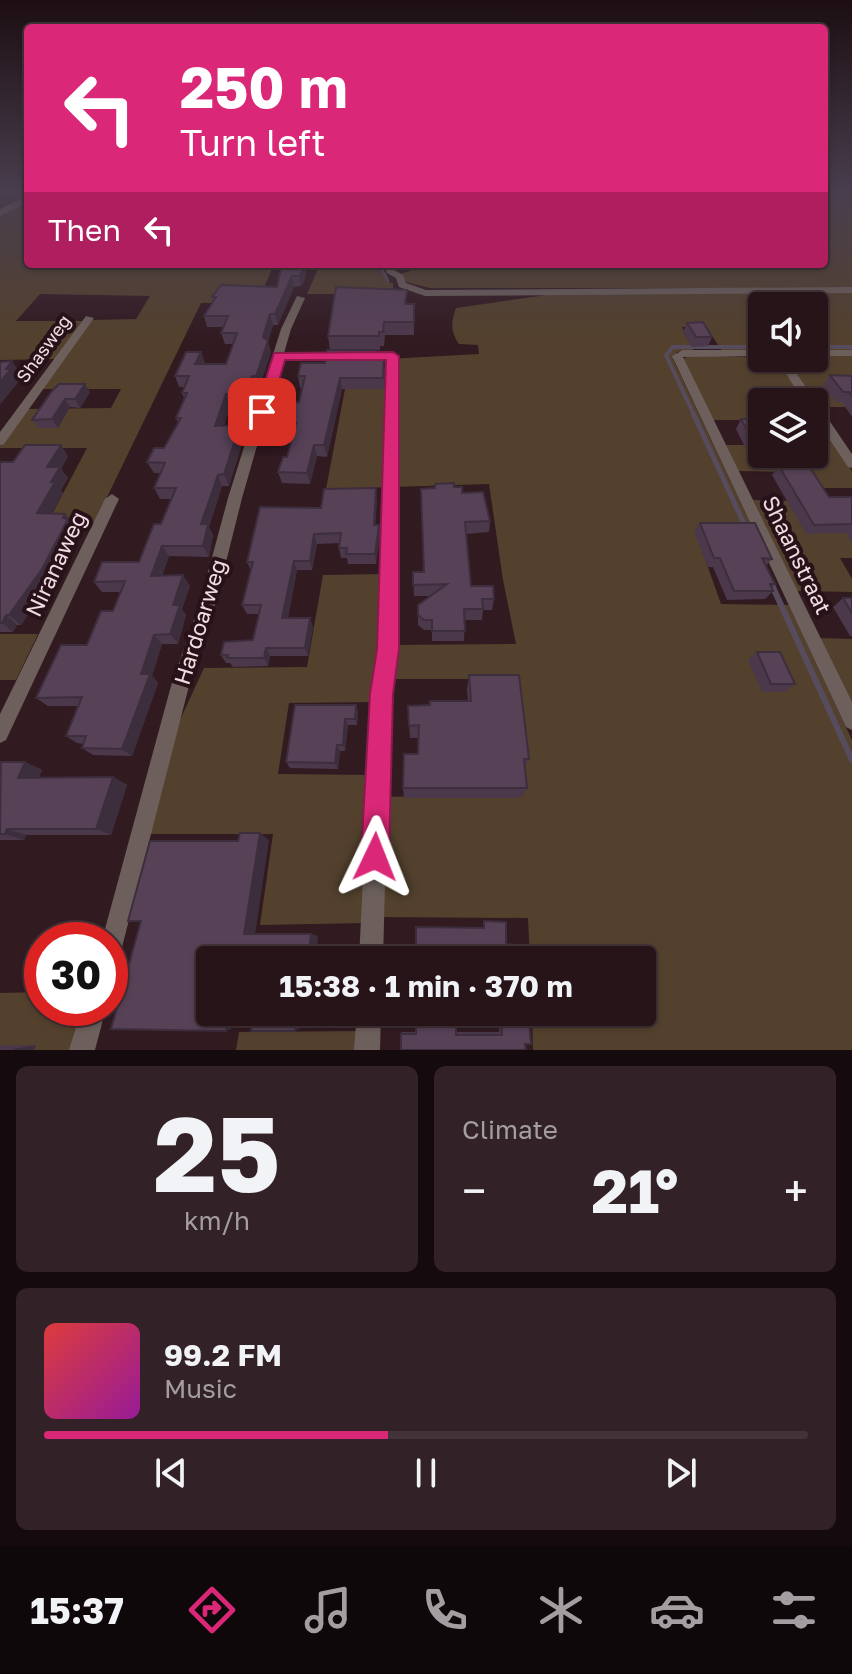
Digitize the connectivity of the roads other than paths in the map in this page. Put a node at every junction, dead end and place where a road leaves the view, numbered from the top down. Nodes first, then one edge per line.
1 (389, 268) edge
2 (852, 290) edge
3 (300, 298) dead end
4 (89, 318) dead end
5 (748, 353) edge
6 (828, 353) edge
7 (852, 353) edge
8 (279, 356) junction
9 (828, 428) edge
10 (0, 441) edge
11 (852, 464) edge
12 (112, 499) dead end
13 (852, 721) edge
14 (0, 734) edge
15 (118, 922) edge
16 (372, 946) edge
17 (89, 1026) edge
18 (368, 1026) edge
19 (82, 1050) edge
20 (367, 1050) edge

1 - 2 street
3 - 8 street, Hardoarweg
4 - 10 street, Shasweg
5 - 13 street, Shaanstraat
6 - 7 street
8 - 15 street, Hardoarweg
8 - 16 street
9 - 11 street
12 - 14 street, Niranaweg
17 - 19 street
18 - 20 street

